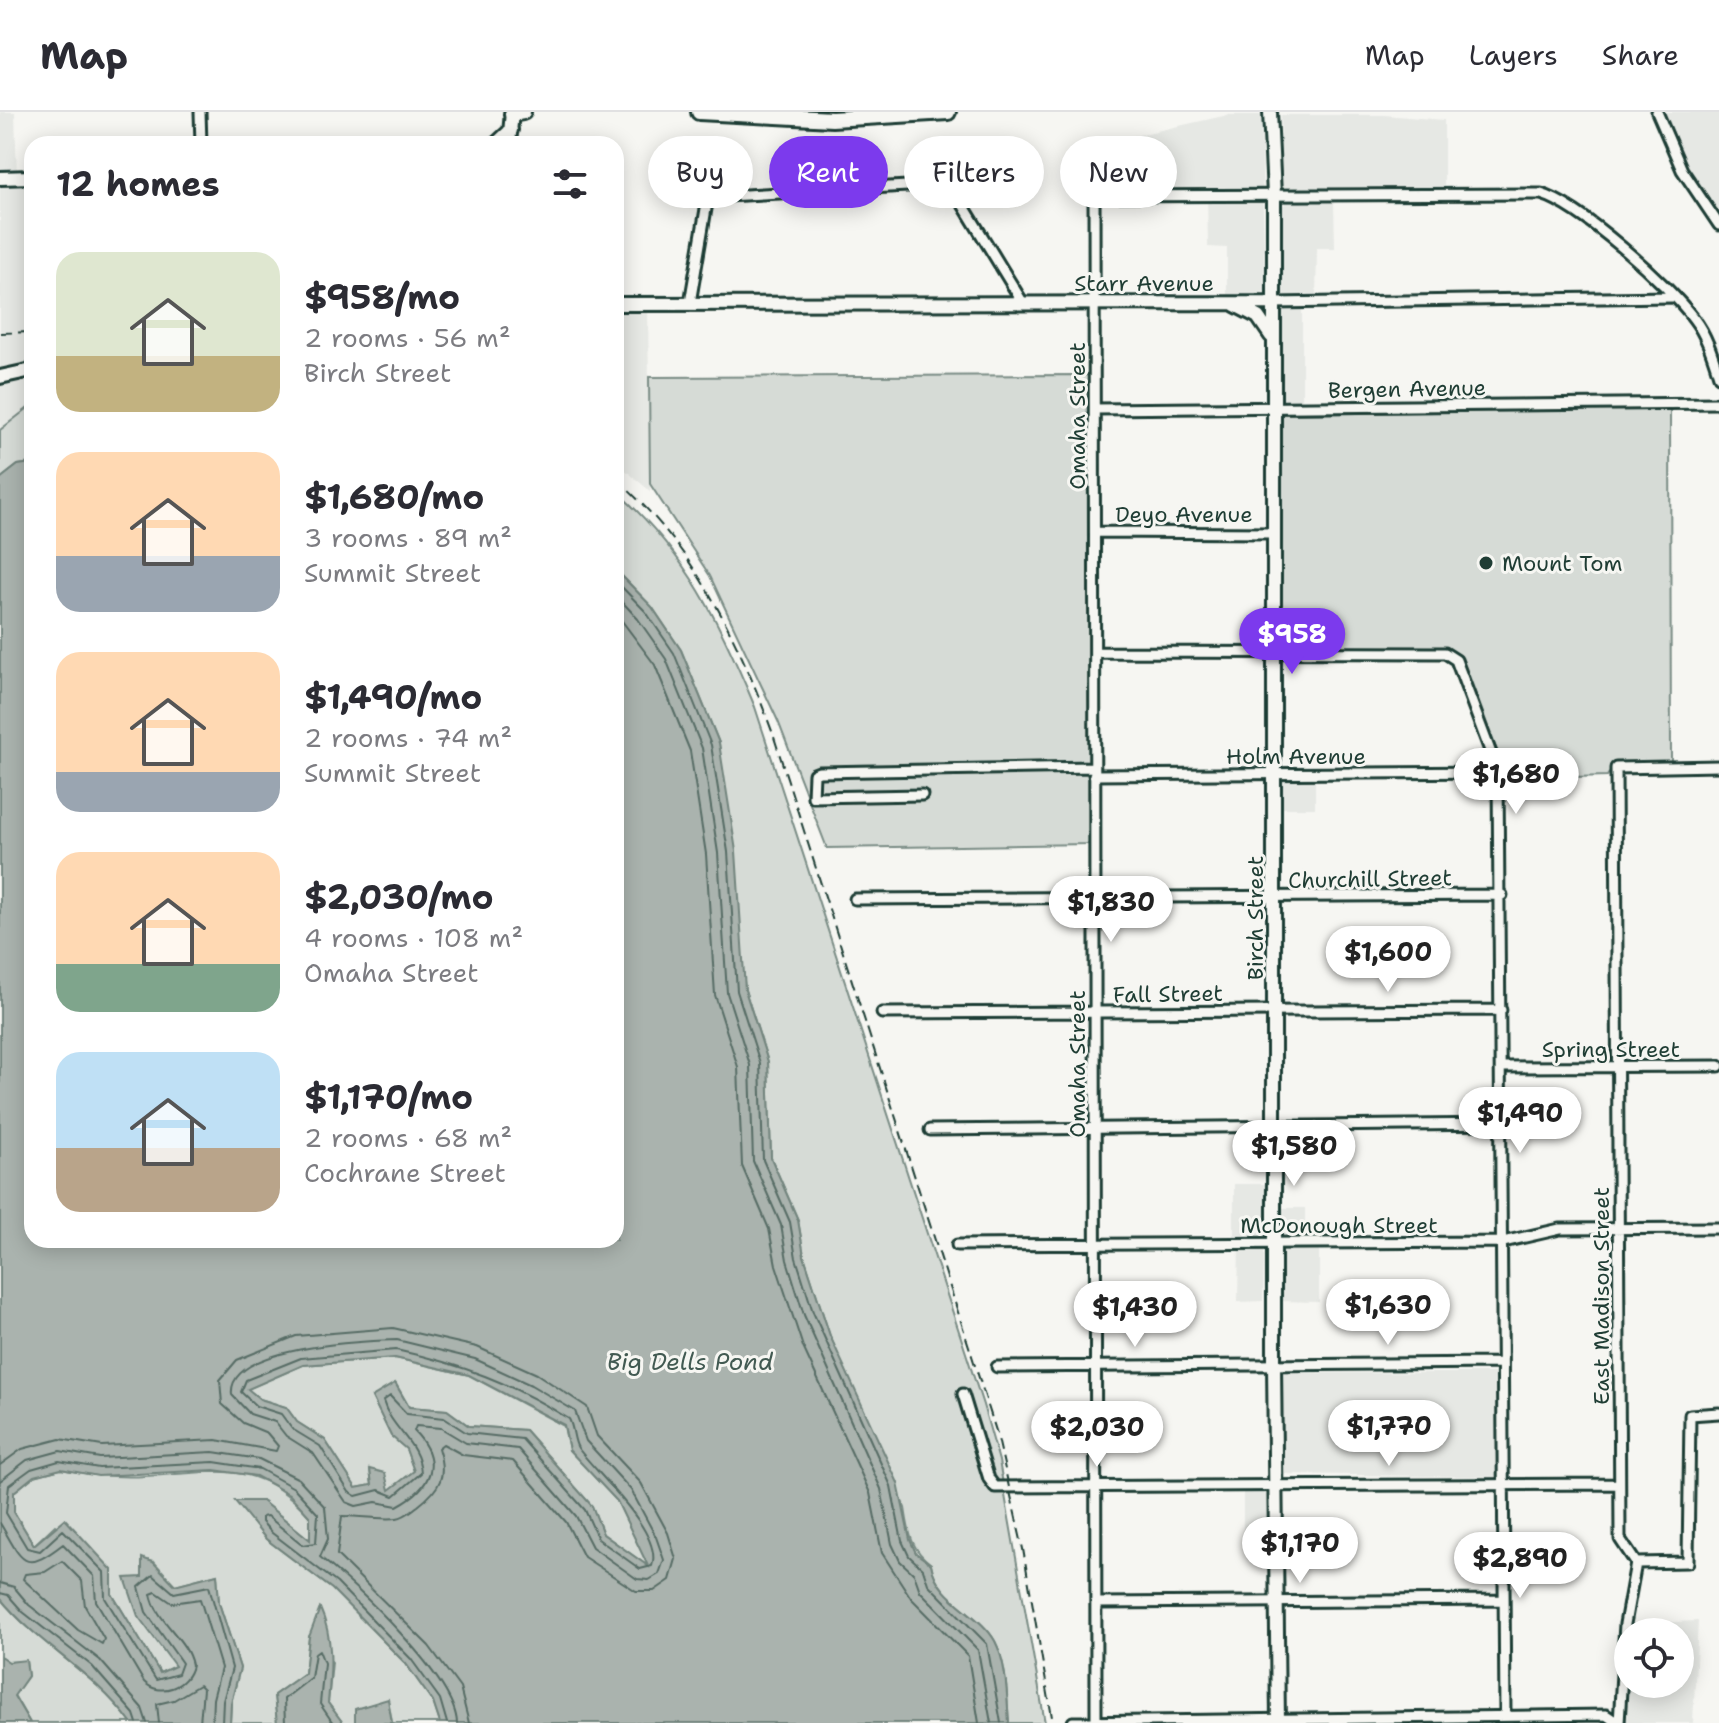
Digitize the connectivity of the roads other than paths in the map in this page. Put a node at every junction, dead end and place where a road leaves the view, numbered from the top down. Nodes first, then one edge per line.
1 (200, 112) edge
2 (699, 112) edge
3 (948, 112) edge
4 (1270, 112) edge
5 (1657, 112) edge
6 (516, 113) edge
7 (201, 136) edge
8 (510, 136) edge
9 (24, 177) edge
10 (0, 178) edge
11 (1274, 195) junction
12 (1177, 196) edge
13 (1094, 208) edge
14 (1719, 225) edge
15 (1672, 297) junction
16 (690, 303) junction
17 (1023, 303) junction
18 (1096, 303) junction
19 (1228, 303) junction
20 (1273, 303) junction
21 (624, 304) edge
22 (1273, 342) junction
23 (24, 372) edge
24 (1719, 376) edge
25 (0, 377) edge
26 (1719, 403) edge
27 (1095, 409) junction
28 (1273, 409) junction
29 (1095, 532) junction
30 (1273, 533) junction
31 (1095, 652) junction
32 (1274, 653) junction
33 (1719, 766) edge
34 (1094, 771) junction
35 (1498, 772) junction
36 (1274, 774) junction
37 (922, 795) dead end
38 (1502, 895) junction
39 (1095, 897) junction
40 (1274, 898) junction
41 (855, 899) dead end
42 (1501, 1010) junction
43 (1275, 1011) junction
44 (882, 1013) dead end
45 (1094, 1013) junction
46 (1719, 1066) edge
47 (1503, 1067) junction
48 (1618, 1067) junction
49 (1503, 1124) junction
50 (1275, 1127) junction
51 (1095, 1128) junction
52 (930, 1130) dead end
53 (1619, 1227) junction
54 (1719, 1228) edge
55 (1503, 1242) junction
56 (1276, 1243) junction
57 (957, 1245) dead end
58 (1095, 1245) junction
59 (1502, 1363) junction
60 (1274, 1365) junction
61 (1094, 1366) junction
62 (997, 1367) dead end
63 (963, 1394) dead end
64 (1719, 1413) edge
65 (1618, 1484) junction
66 (1275, 1485) junction
67 (1503, 1485) junction
68 (1095, 1486) junction
69 (1636, 1563) junction
70 (1503, 1600) junction
71 (1276, 1601) junction
72 (1096, 1603) junction
73 (1505, 1716) junction
74 (1096, 1719) junction
75 (1278, 1720) edge
76 (1446, 1720) edge
77 (1073, 1722) edge
78 (1619, 1723) edge

1 - 7 street
2 - 3 main road
4 - 11 main road, Birch Street
5 - 14 street
6 - 8 main road
9 - 10 main road
11 - 12 street
11 - 15 street
11 - 20 main road, Birch Street
13 - 18 street, Omaha Street
15 - 20 street, Starr Avenue
15 - 24 street
16 - 17 main road, Starr Avenue
16 - 17 street
16 - 21 main road, Starr Avenue
17 - 18 main road, Starr Avenue
18 - 19 main road, Starr Avenue
18 - 27 street, Omaha Street
19 - 20 main road, Starr Avenue
19 - 22 main road
20 - 22 main road, Birch Street
22 - 28 main road, Birch Street
23 - 25 main road
26 - 28 street, Bergen Avenue
27 - 28 street, Bergen Avenue
27 - 29 street, Omaha Street
28 - 30 main road, Birch Street
29 - 30 street, Deyo Avenue
29 - 31 street, Omaha Street
30 - 32 main road, Birch Street
31 - 32 street
31 - 34 street, Omaha Street
32 - 35 street
32 - 36 main road, Birch Street
33 - 48 street, East Madison Street
34 - 36 street, Holm Avenue
34 - 37 street, Holm Avenue
34 - 39 street, Omaha Street
35 - 36 street, Holm Avenue
35 - 38 street
36 - 40 main road, Birch Street
38 - 40 street, Churchill Street
38 - 42 street
39 - 40 street, Churchill Street
39 - 41 street, Churchill Street
39 - 45 street, Omaha Street
40 - 43 main road, Birch Street
42 - 43 street, Fall Street
42 - 47 street
43 - 45 street, Fall Street
43 - 50 main road, Birch Street
44 - 45 street, Fall Street
45 - 51 street, Omaha Street
46 - 48 street, Spring Street
47 - 48 street, Spring Street
47 - 49 street
48 - 53 street, East Madison Street
49 - 50 street
49 - 55 street
50 - 51 street
50 - 56 main road, Birch Street
51 - 52 street
51 - 58 street, Omaha Street
53 - 54 street, McDonough Street
53 - 55 street, McDonough Street
53 - 65 street, East Madison Street
55 - 56 street, McDonough Street
55 - 59 street
56 - 58 street, McDonough Street
56 - 60 main road, Birch Street
57 - 58 street, McDonough Street
58 - 61 street, Omaha Street
59 - 60 street
59 - 67 street
60 - 61 street
60 - 66 main road, Birch Street
61 - 62 street
61 - 68 street, Omaha Street
63 - 68 street
64 - 69 street
65 - 67 street
65 - 69 street, East Madison Street
66 - 67 street
66 - 68 street
66 - 71 main road, Birch Street
67 - 70 street
68 - 72 street, Omaha Street
69 - 78 street
70 - 71 street
70 - 73 street
71 - 72 street
71 - 75 main road, Birch Street
72 - 74 street, Omaha Street
73 - 76 street
73 - 78 street
74 - 75 street
74 - 77 street
75 - 76 street

